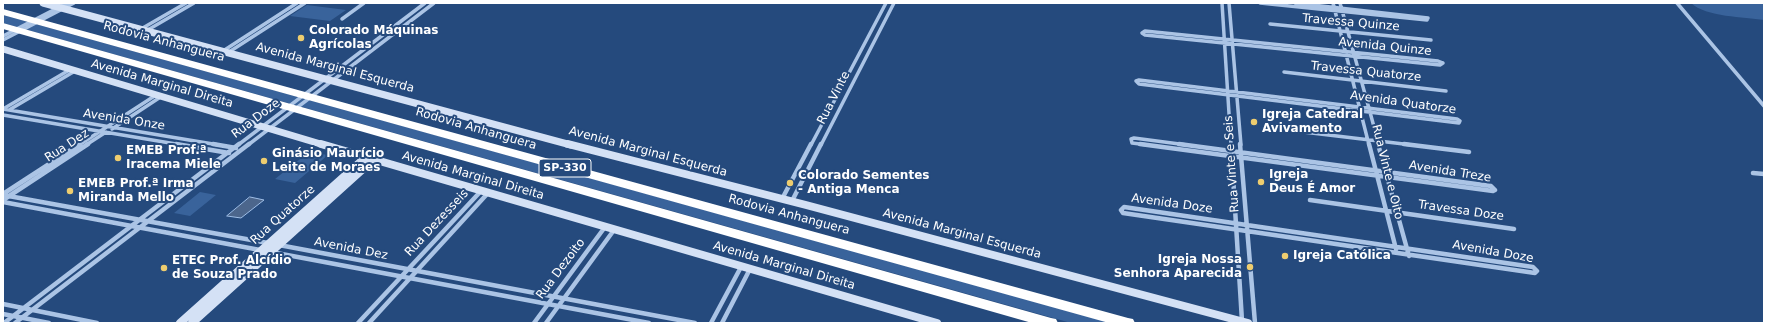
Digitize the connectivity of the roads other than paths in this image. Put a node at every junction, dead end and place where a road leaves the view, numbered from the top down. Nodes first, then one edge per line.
1 (43, 3) edge
2 (74, 3) edge
3 (186, 3) edge
4 (194, 3) edge
5 (297, 3) edge
6 (305, 3) edge
7 (364, 3) edge
8 (426, 3) edge
9 (434, 3) edge
10 (886, 3) edge
11 (894, 3) edge
12 (1222, 3) edge
13 (1229, 3) edge
14 (1260, 3) edge
15 (1295, 3) edge
16 (1340, 3) edge
17 (1677, 3) edge
18 (63, 6) edge
19 (1334, 7) edge
20 (1342, 10) junction
21 (3, 12) edge
22 (342, 19) dead end
23 (1270, 24) dead end
24 (3, 26) edge
25 (143, 30) junction
26 (1340, 31) junction
27 (1348, 32) junction
28 (3, 36) edge
29 (3, 40) edge
30 (1431, 40) dead end
31 (1224, 41) junction
32 (1232, 42) junction
33 (3, 49) edge
34 (226, 52) junction
35 (1346, 53) junction
36 (1354, 54) junction
37 (74, 70) junction
38 (1284, 72) dead end
39 (330, 79) junction
40 (1353, 80) junction
41 (1362, 81) junction
42 (1189, 88) junction
43 (1446, 91) dead end
44 (1228, 93) junction
45 (1236, 93) junction
46 (159, 95) junction
47 (1360, 106) junction
48 (1764, 106) edge
49 (1369, 107) junction
50 (3, 109) edge
51 (9, 110) junction
52 (1361, 111) junction
53 (1370, 112) junction
54 (3, 114) edge
55 (106, 127) junction
56 (267, 127) junction
57 (113, 128) junction
58 (1295, 131) dead end
59 (99, 132) junction
60 (106, 133) junction
61 (1369, 140) junction
62 (1378, 141) junction
63 (235, 148) junction
64 (242, 149) junction
65 (1469, 152) dead end
66 (228, 153) junction
67 (235, 154) junction
68 (1232, 154) junction
69 (1242, 155) junction
70 (370, 158) junction
71 (1377, 171) junction
72 (1386, 173) junction
73 (1753, 173) dead end
74 (1764, 174) edge
75 (1378, 177) junction
76 (1388, 178) junction
77 (485, 191) junction
78 (3, 194) edge
79 (9, 196) junction
80 (782, 199) junction
81 (1310, 200) dead end
82 (3, 201) edge
83 (792, 202) junction
84 (1234, 205) junction
85 (1245, 207) junction
86 (1387, 211) junction
87 (1397, 212) junction
88 (1160, 213) junction
89 (1160, 219) junction
90 (140, 220) junction
91 (148, 221) junction
92 (1236, 224) junction
93 (1246, 225) junction
94 (132, 226) junction
95 (605, 227) junction
96 (140, 228) junction
97 (1514, 228) dead end
98 (614, 229) junction
99 (1236, 230) junction
100 (1247, 232) junction
101 (1395, 247) junction
102 (270, 248) junction
103 (1407, 249) junction
104 (1397, 254) junction
105 (1409, 256) junction
106 (741, 266) junction
107 (408, 269) junction
108 (750, 269) junction
109 (416, 272) junction
110 (402, 276) junction
111 (411, 278) junction
112 (554, 296) junction
113 (564, 298) junction
114 (3, 304) edge
115 (548, 304) junction
116 (558, 306) junction
117 (23, 308) junction
118 (32, 310) junction
119 (3, 314) edge
120 (13, 316) junction
121 (23, 317) junction
122 (1245, 322) edge
123 (4, 323) edge
124 (15, 323) edge
125 (50, 323) edge
126 (97, 323) edge
127 (180, 323) edge
128 (192, 323) edge
129 (358, 323) edge
130 (370, 323) edge
131 (534, 323) edge
132 (546, 323) edge
133 (649, 323) edge
134 (695, 323) edge
135 (711, 323) edge
136 (722, 323) edge
137 (937, 323) edge
138 (1051, 323) edge
139 (1128, 323) edge
140 (1255, 323) edge

1 - 18 main road, Avenida Marginal Esquerda
2 - 18 street
3 - 25 street
4 - 25 street
5 - 34 street
6 - 34 street
7 - 22 street
8 - 39 street, Rua Doze
9 - 39 street, Rua Doze
10 - 80 street, Rua Vinte
11 - 83 street, Rua Vinte
12 - 31 street, Rua Vinte e Seis
13 - 32 street, Rua Vinte e Seis
14 - 19 street
15 - 19 street
16 - 20 street, Rua Vinte e Oito
17 - 48 street
18 - 25 main road, Avenida Marginal Esquerda
18 - 28 street
18 - 29 street
19 - 20 street
19 - 26 street, Rua Vinte e Oito
20 - 20 street
20 - 27 street, Rua Vinte e Oito
21 - 139 highway, Rodovia Anhanguera / SP-330
23 - 26 street, Travessa Quinze
24 - 138 highway, SP-330
25 - 34 main road, Avenida Marginal Esquerda
26 - 27 street, Travessa Quinze
26 - 35 street, Rua Vinte e Oito
27 - 30 street, Travessa Quinze
27 - 36 street, Rua Vinte e Oito
31 - 31 street, Avenida Quinze
31 - 32 street, Avenida Quinze
31 - 44 street, Rua Vinte e Seis
32 - 35 street, Avenida Quinze
32 - 45 street, Rua Vinte e Seis
33 - 37 main road, Avenida Marginal Direita
34 - 39 main road, Avenida Marginal Esquerda
35 - 36 street, Avenida Quinze
35 - 40 street, Rua Vinte e Oito
36 - 36 street, Avenida Quinze
36 - 41 street, Rua Vinte e Oito
37 - 46 main road, Avenida Marginal Direita
37 - 50 street
37 - 51 street
38 - 40 street, Travessa Quatorze
39 - 56 street, Rua Doze
39 - 56 street, Rua Doze
39 - 80 main road, Avenida Marginal Esquerda
40 - 41 street, Travessa Quatorze
40 - 47 street, Rua Vinte e Oito
41 - 43 street, Travessa Quatorze
41 - 49 street, Rua Vinte e Oito
42 - 42 street, Avenida Quatorze
42 - 44 street, Avenida Quatorze
44 - 45 street, Avenida Quatorze
44 - 68 street, Rua Vinte e Seis
45 - 47 street, Avenida Quatorze
45 - 52 street, Avenida Quatorze
45 - 69 street, Rua Vinte e Seis
46 - 55 street, Rua Dez
46 - 56 main road, Avenida Marginal Direita
46 - 57 street, Rua Dez
47 - 49 street, Avenida Quatorze
47 - 52 street, Rua Vinte e Oito
49 - 53 street, Rua Vinte e Oito
49 - 53 street, Avenida Quatorze
50 - 51 street, Avenida Onze
51 - 54 street
51 - 55 street, Avenida Onze
52 - 53 street, Avenida Quatorze
52 - 61 street, Rua Vinte e Oito
53 - 62 street, Rua Vinte e Oito
54 - 59 street, Avenida Onze
55 - 57 street, Avenida Onze
55 - 59 street, Rua Dez
56 - 63 street, Rua Doze
56 - 64 street, Rua Doze
56 - 70 main road, Avenida Marginal Direita
57 - 60 street, Rua Dez
57 - 63 street, Avenida Onze
58 - 61 street
59 - 60 street, Avenida Onze
59 - 78 street, Rua Dez
60 - 66 street, Avenida Onze
60 - 79 street, Rua Dez
61 - 62 street
61 - 71 street, Rua Vinte e Oito
62 - 65 street
62 - 72 street, Rua Vinte e Oito
63 - 64 street, Avenida Onze
63 - 66 street, Rua Doze
64 - 67 street, Rua Doze
66 - 67 street, Avenida Onze
66 - 90 street, Rua Doze
67 - 91 street, Rua Doze
68 - 68 street, Avenida Treze
68 - 69 street, Avenida Treze
68 - 84 street, Rua Vinte e Seis
69 - 71 street, Avenida Treze
69 - 75 street, Avenida Treze
69 - 85 street, Rua Vinte e Seis
70 - 77 main road, Avenida Marginal Direita
70 - 102 main road, Rua Quatorze
71 - 72 street, Avenida Treze
71 - 75 street, Rua Vinte e Oito
72 - 76 street, Rua Vinte e Oito
72 - 76 street, Avenida Treze
73 - 74 street
75 - 76 street, Avenida Treze
75 - 86 street, Rua Vinte e Oito
76 - 87 street, Rua Vinte e Oito
77 - 95 main road, Avenida Marginal Direita
77 - 107 street, Rua Dezesseis
77 - 109 street, Rua Dezesseis
78 - 79 street, Avenida Dez
79 - 82 street, Rua Dez
79 - 90 street, Avenida Dez
80 - 83 main road, Avenida Marginal Esquerda
81 - 86 street, Travessa Doze
82 - 94 street, Avenida Dez
83 - 122 main road, Avenida Marginal Esquerda
84 - 85 street
84 - 92 street, Rua Vinte e Seis
85 - 93 street, Rua Vinte e Seis
86 - 87 street, Travessa Doze
86 - 101 street, Rua Vinte e Oito
87 - 97 street, Travessa Doze
87 - 103 street, Rua Vinte e Oito
88 - 89 street
88 - 89 street, Avenida Doze
88 - 92 street, Avenida Doze
89 - 99 street, Avenida Doze
90 - 91 street, Avenida Dez
90 - 94 street, Rua Doze
91 - 96 street, Rua Doze
91 - 102 street, Avenida Dez
92 - 93 street, Avenida Doze
92 - 99 street, Rua Vinte e Seis
93 - 100 street, Rua Vinte e Seis
93 - 101 street, Avenida Doze
94 - 96 street, Avenida Dez
94 - 117 street, Rua Doze
95 - 98 main road, Avenida Marginal Direita
95 - 112 street, Rua Dezoito
96 - 102 street, Avenida Dez
96 - 118 street, Rua Doze
98 - 106 main road, Avenida Marginal Direita
98 - 113 street, Rua Dezoito
99 - 100 street, Avenida Doze
99 - 122 street, Rua Vinte e Seis
100 - 104 street, Avenida Doze
100 - 140 street, Rua Vinte e Seis
101 - 103 street, Avenida Doze
101 - 104 street, Rua Vinte e Oito
102 - 107 street, Avenida Dez
102 - 110 street, Avenida Dez
102 - 127 main road, Rua Quatorze
102 - 128 main road, Rua Quatorze
103 - 105 street, Rua Vinte e Oito
103 - 105 street, Avenida Doze
104 - 105 street, Avenida Doze
106 - 108 main road, Avenida Marginal Direita
106 - 135 street
107 - 109 street, Avenida Dez
107 - 110 street, Rua Dezesseis
108 - 136 street
108 - 137 main road, Avenida Marginal Direita
109 - 111 street, Rua Dezesseis
109 - 112 street, Avenida Dez
110 - 111 street, Avenida Dez
110 - 129 street, Rua Dezesseis
111 - 115 street, Avenida Dez
111 - 130 street, Rua Dezesseis
112 - 113 street, Avenida Dez
112 - 115 street, Rua Dezoito
113 - 116 street, Rua Dezoito
113 - 134 street, Avenida Dez
114 - 117 street
115 - 116 street, Avenida Dez
115 - 131 street, Rua Dezoito
116 - 132 street, Rua Dezoito
116 - 133 street, Avenida Dez
117 - 118 street
117 - 120 street, Rua Doze
118 - 121 street, Rua Doze
118 - 126 street
119 - 120 street
120 - 121 street
120 - 123 street, Rua Doze
121 - 124 street, Rua Doze
121 - 125 street

